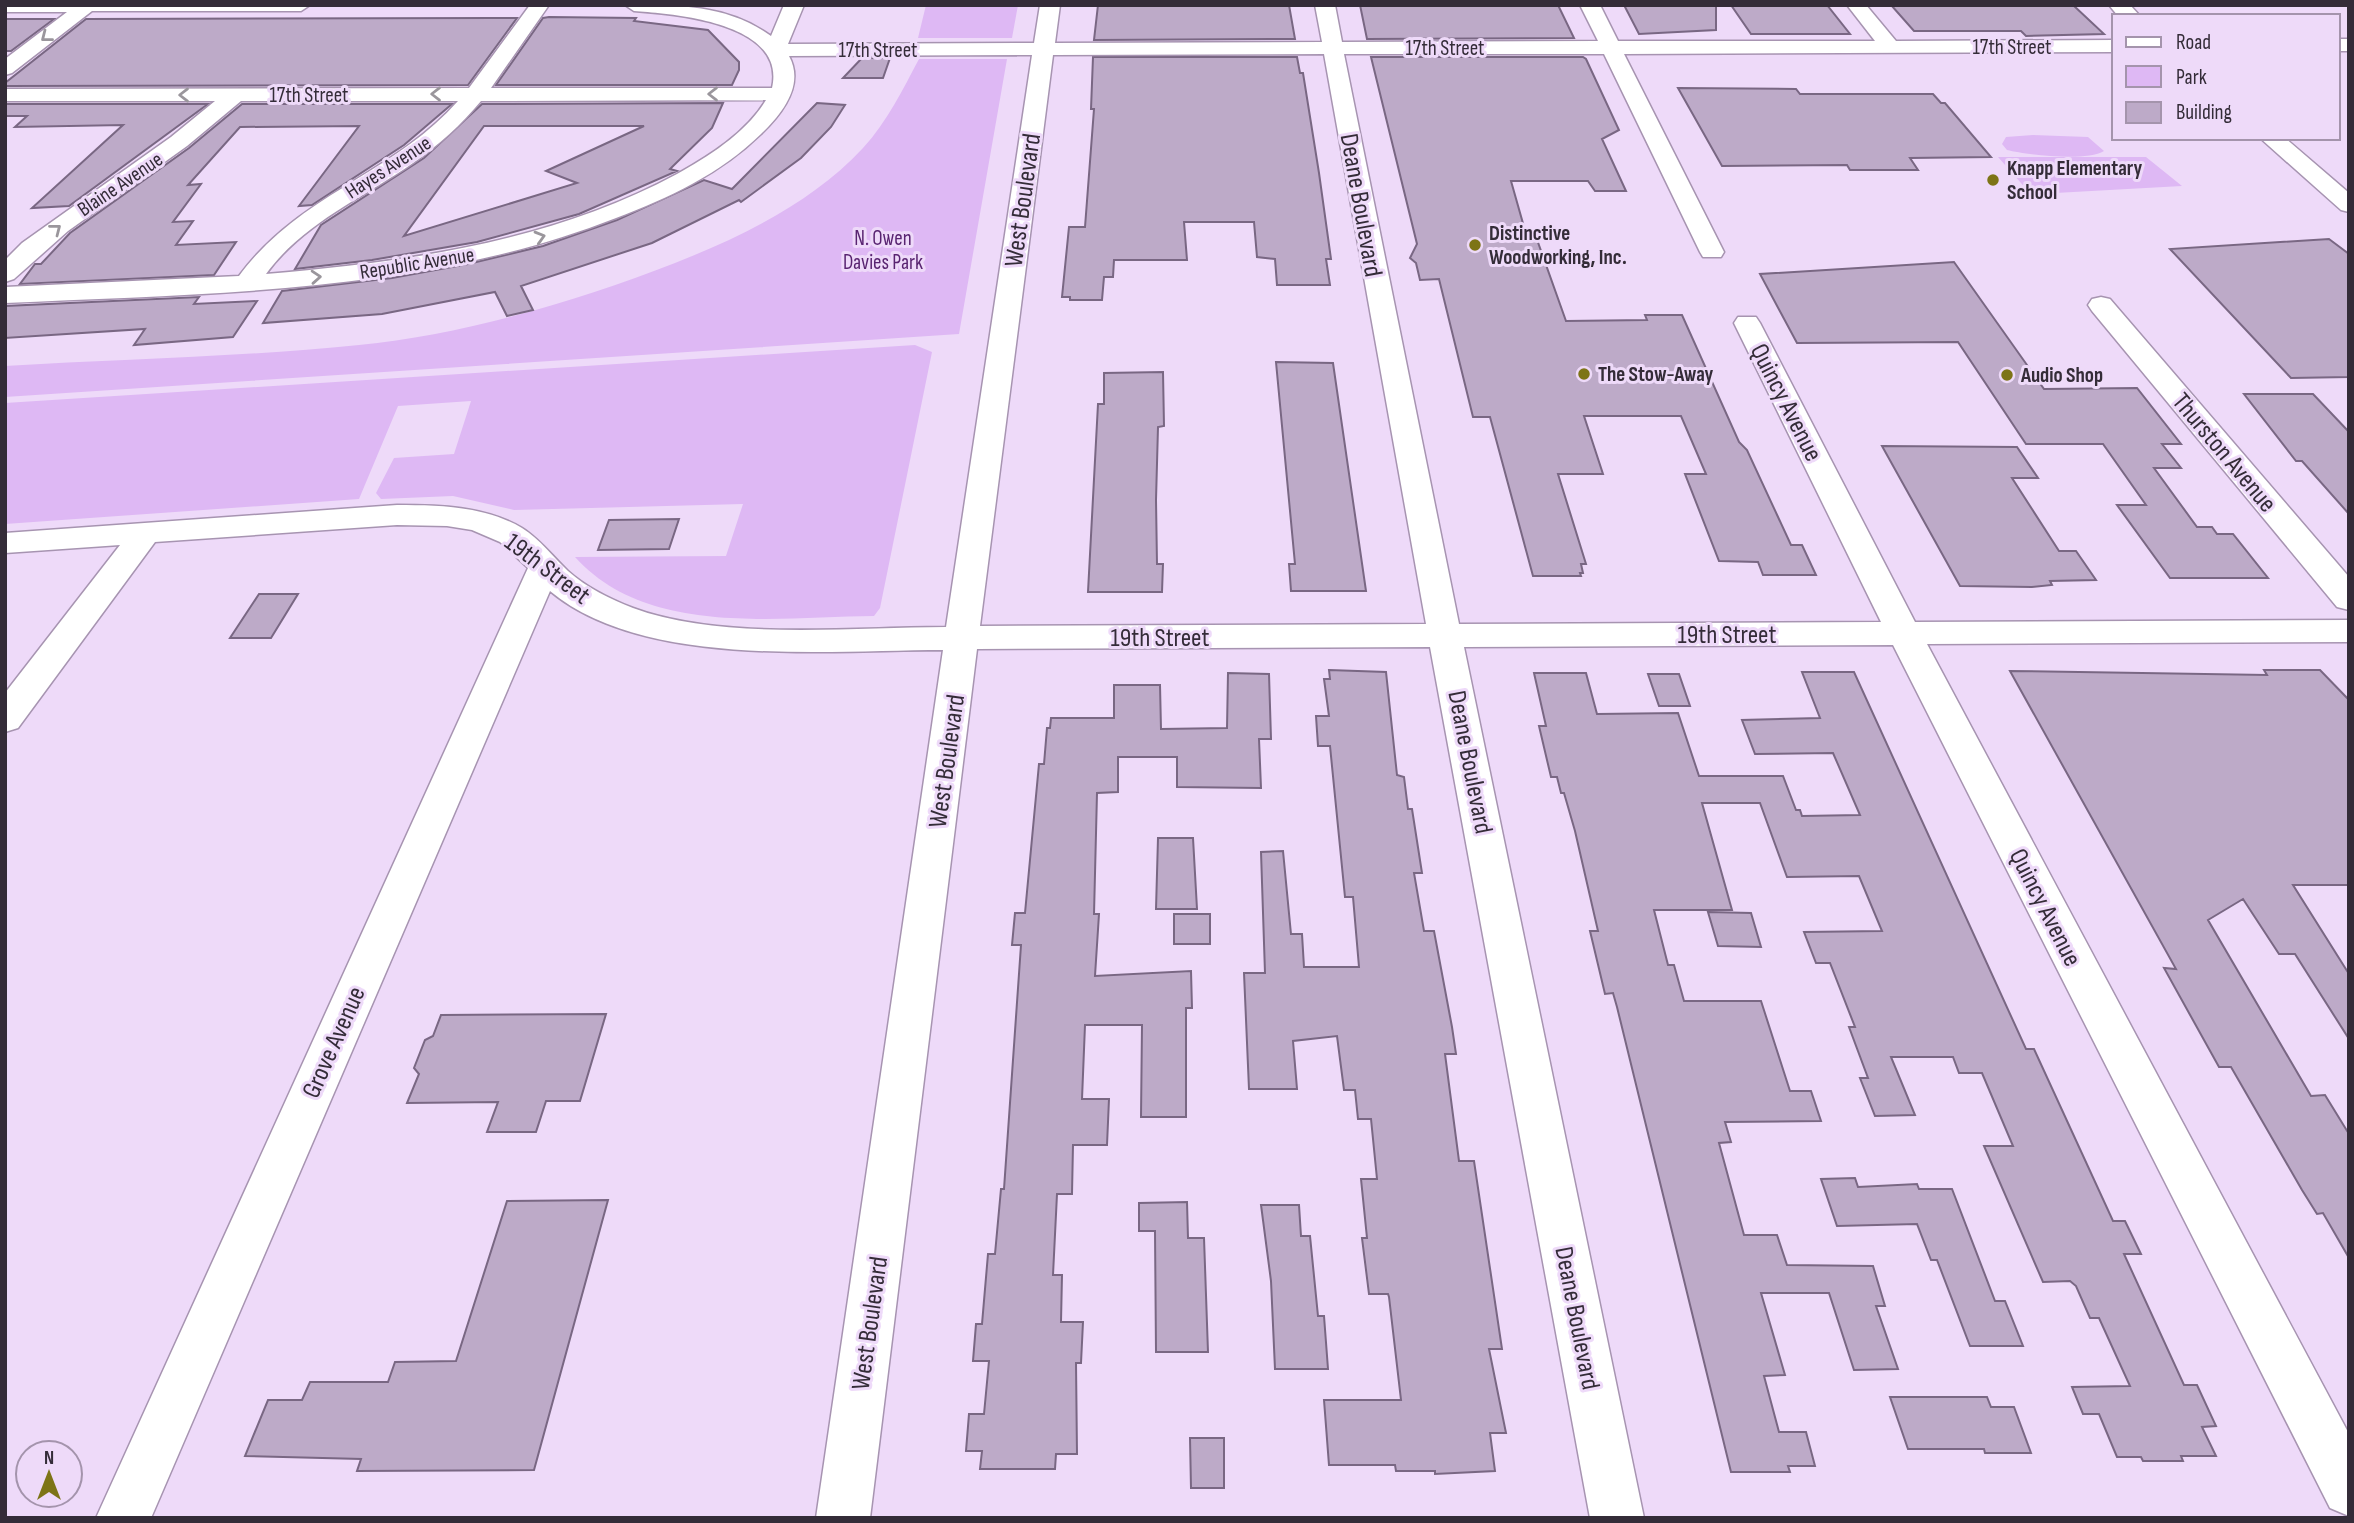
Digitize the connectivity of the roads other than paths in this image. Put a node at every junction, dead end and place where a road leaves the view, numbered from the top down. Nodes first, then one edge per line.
1 (256, 5) edge
2 (301, 5) edge
3 (540, 5) edge
4 (634, 5) edge
5 (794, 5) edge
6 (1050, 5) edge
7 (1325, 5) edge
8 (1590, 5) edge
9 (1856, 5) edge
10 (5, 6) edge
11 (87, 6) edge
12 (2112, 46) edge
13 (1612, 48) junction
14 (1891, 48) junction
15 (1044, 49) junction
16 (1334, 49) junction
17 (775, 50) junction
18 (5, 69) edge
19 (781, 93) junction
20 (473, 94) junction
21 (5, 95) edge
22 (235, 95) junction
23 (2273, 140) edge
24 (2349, 205) edge
25 (1713, 252) dead end
26 (5, 274) edge
27 (248, 281) junction
28 (5, 295) edge
29 (2101, 305) dead end
30 (1747, 323) dead end
31 (145, 533) junction
32 (5, 543) edge
33 (544, 568) junction
34 (2349, 599) edge
35 (2349, 631) edge
36 (1903, 632) junction
37 (1446, 636) junction
38 (963, 638) junction
39 (5, 719) edge
40 (2349, 1489) edge
41 (123, 1518) edge
42 (843, 1518) edge
43 (1617, 1518) edge

1 - 2 street
1 - 11 street
3 - 20 street, Hayes Avenue
4 - 17 street
5 - 17 street
6 - 15 street, West Boulevard
7 - 16 street, Deane Boulevard
8 - 13 street
9 - 14 street
10 - 11 street
11 -> 18 street
12 - 14 street, 17th Street
13 - 14 street, 17th Street
13 - 16 street, 17th Street
13 - 25 street
15 - 16 street, 17th Street
15 - 17 street, 17th Street
15 - 38 street, West Boulevard
16 - 37 street, Deane Boulevard
17 - 19 street
19 -> 20 street, 17th Street
27 -> 19 street, Republic Avenue
20 -> 22 street, 17th Street
20 - 27 street, Hayes Avenue
22 -> 21 street, 17th Street
26 -> 22 street, Blaine Avenue
23 - 24 street
27 - 28 street, Republic Avenue
29 - 34 street, Thurston Avenue
30 - 36 street, Quincy Avenue
31 - 32 street, 19th Street
31 - 33 street, 19th Street
31 - 39 street
33 - 38 street, 19th Street
33 - 41 street, Grove Avenue
35 - 36 street, 19th Street
36 - 37 street, 19th Street
36 - 40 street, Quincy Avenue
37 - 38 street, 19th Street
37 - 43 street, Deane Boulevard
38 - 42 street, West Boulevard

